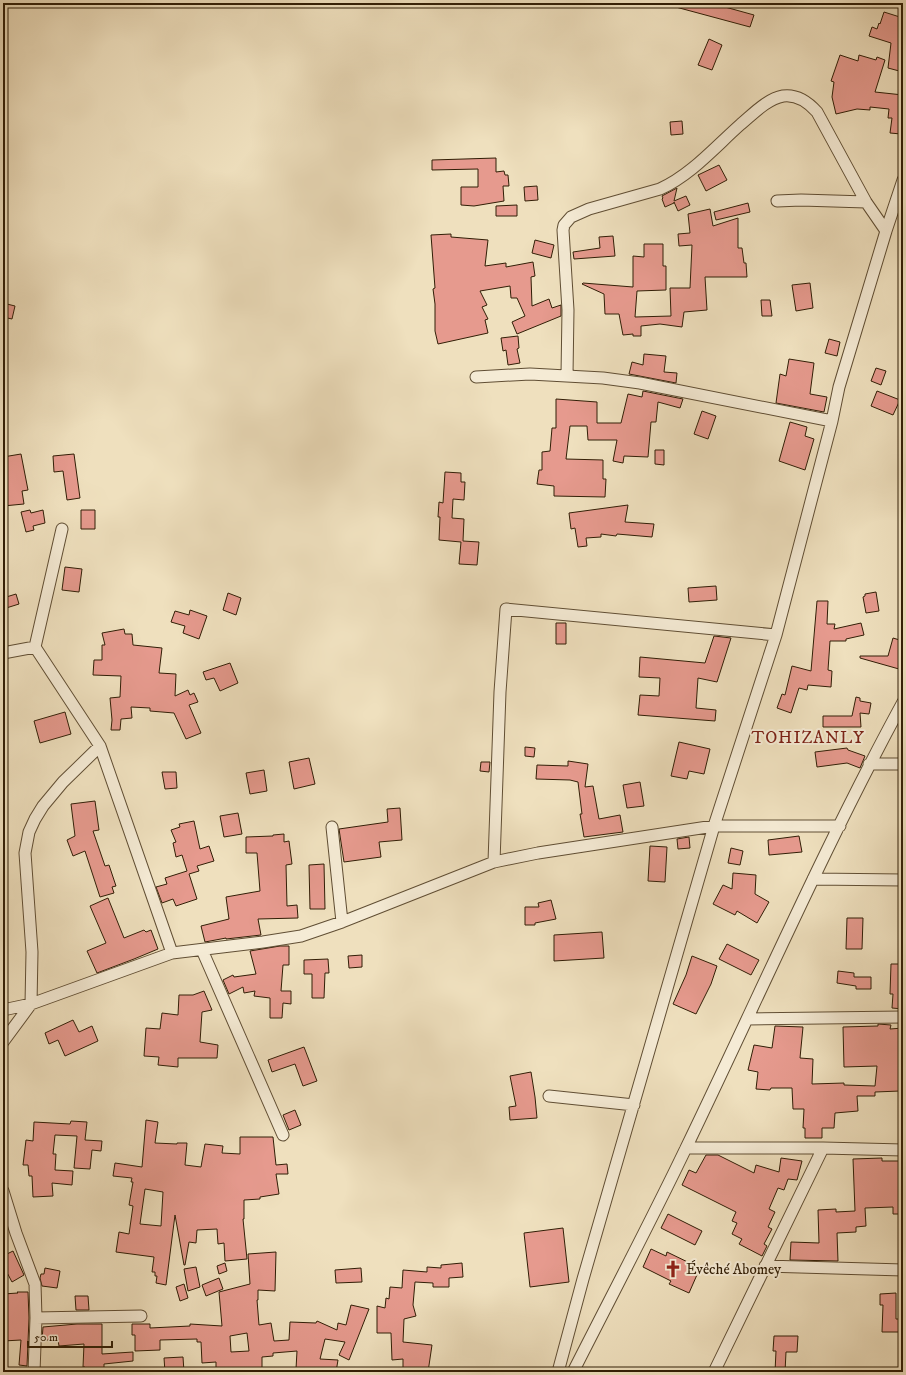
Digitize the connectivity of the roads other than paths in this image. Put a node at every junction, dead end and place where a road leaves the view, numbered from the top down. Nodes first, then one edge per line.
1 (903, 180) edge
2 (777, 201) dead end
3 (866, 202) junction
4 (886, 232) junction
5 (567, 375) junction
6 (476, 377) dead end
7 (832, 421) junction
8 (62, 529) dead end
9 (776, 635) junction
10 (35, 647) junction
11 (3, 653) edge
12 (903, 702) edge
13 (100, 746) junction
14 (869, 764) junction
15 (903, 764) edge
16 (714, 826) junction
17 (840, 826) junction
18 (332, 827) dead end
19 (494, 862) junction
20 (813, 879) junction
21 (903, 880) edge
22 (342, 922) junction
23 (202, 950) junction
24 (172, 953) junction
25 (31, 1004) junction
26 (3, 1010) edge
27 (903, 1017) edge
28 (747, 1019) junction
29 (3, 1042) edge
30 (549, 1096) dead end
31 (634, 1105) junction
32 (283, 1135) dead end
33 (686, 1148) junction
34 (823, 1148) junction
35 (903, 1150) edge
36 (3, 1190) edge
37 (765, 1266) junction
38 (903, 1270) edge
39 (140, 1316) dead end
40 (36, 1318) junction
41 (34, 1372) edge
42 (558, 1372) edge
43 (573, 1372) edge
44 (714, 1372) edge

1 - 4 street
2 - 3 street
3 - 4 street
3 - 5 street
4 - 7 street
5 - 6 street
5 - 7 street
7 - 9 street
8 - 10 street
9 - 16 street
9 - 19 street
10 - 11 street
10 - 13 street
12 - 14 street
13 - 24 street
13 - 25 street
14 - 15 street
14 - 17 street
16 - 17 street
16 - 19 street
16 - 31 street
17 - 20 street
18 - 22 street
19 - 22 street
20 - 21 street
20 - 28 street
22 - 23 street
23 - 24 street
23 - 32 street
24 - 25 street
25 - 26 street
25 - 29 street
27 - 28 street
28 - 33 street
30 - 31 street
31 - 42 street
33 - 34 street
33 - 43 street
34 - 35 street
34 - 37 street
36 - 40 street
37 - 38 street
37 - 44 street
39 - 40 street
40 - 41 street

